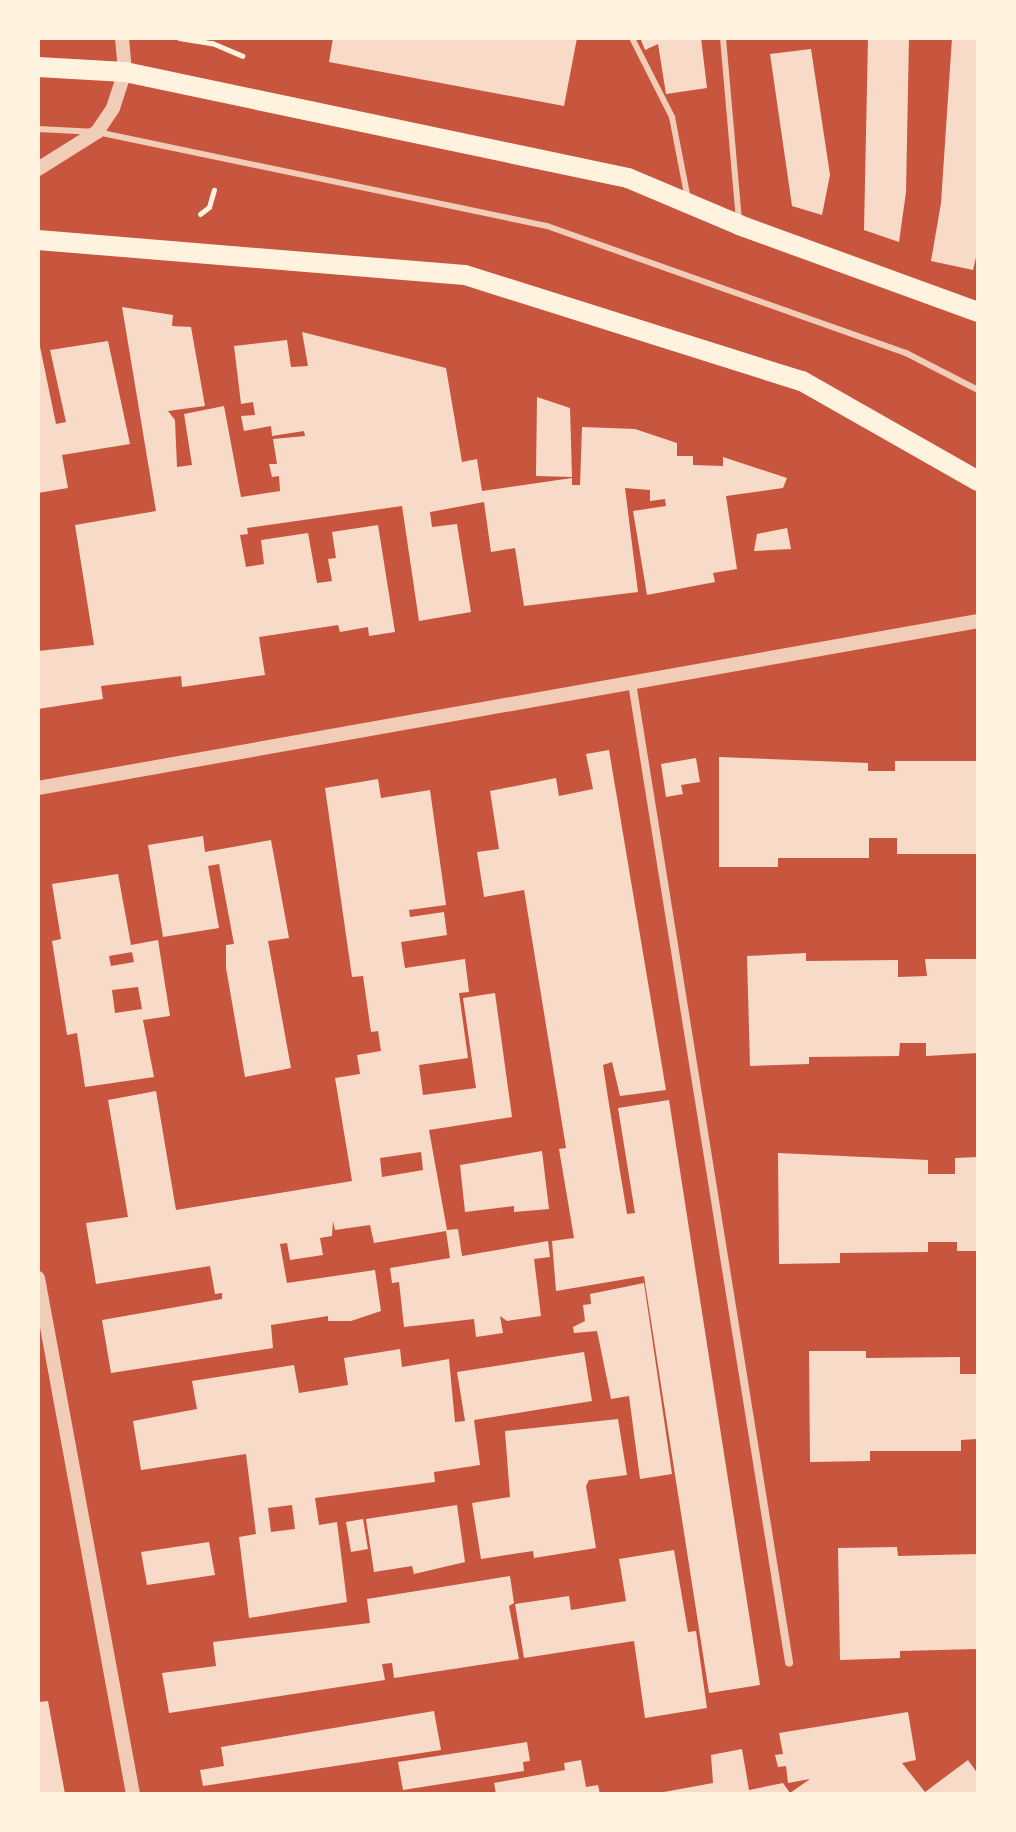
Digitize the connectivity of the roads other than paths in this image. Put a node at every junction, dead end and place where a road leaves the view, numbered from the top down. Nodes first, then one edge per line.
1 (122, 38) edge
2 (632, 38) edge
3 (723, 38) edge
4 (38, 67) edge
5 (125, 72) junction
6 (38, 75) edge
7 (38, 129) edge
8 (97, 132) junction
9 (38, 169) edge
10 (689, 204) junction
11 (739, 225) junction
12 (38, 240) edge
13 (978, 312) edge
14 (978, 390) edge
15 (978, 481) edge
16 (978, 621) edge
17 (632, 683) junction
18 (38, 788) edge
19 (38, 1278) edge
20 (789, 1662) dead end
21 (133, 1794) edge

1 - 5 street
2 - 10 lane
3 - 11 lane
4 - 5 main road
5 - 6 lane
5 - 8 street
5 - 10 main road
7 - 8 lane
8 - 9 street
8 - 14 lane
10 - 11 main road
11 - 13 main road
12 - 15 main road
16 - 17 street
17 - 18 street
17 - 20 street
19 - 21 street

